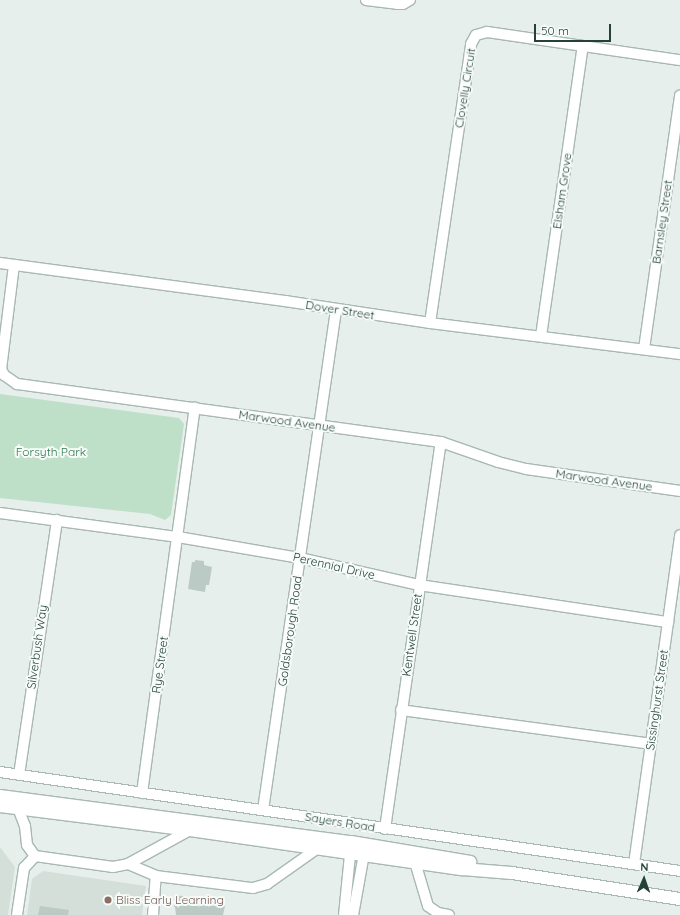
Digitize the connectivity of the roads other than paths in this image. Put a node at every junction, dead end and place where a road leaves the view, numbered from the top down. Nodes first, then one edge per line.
1 (366, 0) edge
2 (409, 1) edge
3 (583, 46) junction
4 (680, 60) edge
5 (680, 96) edge
6 (0, 263) edge
7 (14, 265) junction
8 (336, 310) junction
9 (430, 323) junction
10 (541, 336) junction
11 (644, 349) junction
12 (680, 354) edge
13 (196, 408) junction
14 (319, 425) junction
15 (441, 442) junction
16 (680, 491) edge
17 (0, 513) edge
18 (57, 520) junction
19 (680, 535) edge
20 (178, 537) junction
21 (300, 558) junction
22 (678, 563) edge
23 (419, 585) junction
24 (668, 622) junction
25 (401, 710) junction
26 (651, 744) junction
27 (0, 772) edge
28 (19, 775) junction
29 (142, 793) junction
30 (0, 796) edge
31 (0, 806) edge
32 (18, 808) junction
33 (263, 810) junction
34 (385, 829) junction
35 (190, 830) junction
36 (318, 848) junction
37 (351, 848) junction
38 (364, 850) junction
39 (35, 856) junction
40 (415, 862) junction
41 (128, 864) junction
42 (634, 864) junction
43 (680, 871) edge
44 (512, 872) junction
45 (156, 876) junction
46 (641, 891) junction
47 (680, 892) edge
48 (680, 899) edge
49 (17, 915) edge
50 (153, 915) edge
51 (344, 915) edge
52 (353, 915) edge
53 (449, 915) edge

1 - 2 street
3 - 4 street, Clovelly Circuit
3 - 9 street, Clovelly Circuit
3 - 10 street, Elsham Grove
5 - 11 street, Barnsley Street
6 - 7 street, Dover Street
7 - 8 street, Dover Street
7 - 13 street, Marwood Avenue
8 - 9 street, Dover Street
8 - 14 street, Goldsborough Road
9 - 10 street, Dover Street
10 - 11 street, Dover Street
11 - 12 street, Dover Street
13 - 14 street, Marwood Avenue
13 - 20 street, Rye Street
14 - 15 street, Marwood Avenue
14 - 21 street, Goldsborough Road
15 - 16 street, Marwood Avenue
15 - 23 street, Kentwell Street
17 - 18 street, Perennial Drive
18 - 20 street, Perennial Drive
18 - 28 street, Silverbush Way
19 - 22 street, Sissinghurst Street
20 - 21 street, Perennial Drive
20 - 29 street, Rye Street
21 - 23 street, Perennial Drive
21 - 33 street, Goldsborough Road
22 - 24 street, Sissinghurst Street
23 - 24 street, Perennial Drive
23 - 25 street, Kentwell Street
24 - 26 street, Sissinghurst Street
25 - 26 street
25 - 34 street, Kentwell Street
26 - 42 street, Sissinghurst Street
27 - 28 street, Sayers Road
28 - 29 street, Sayers Road
29 - 33 street, Sayers Road
30 - 37 main road, Sayers Road
31 - 32 main road, Sayers Road
32 - 35 main road, Sayers Road
32 - 39 street
33 - 34 street, Sayers Road
34 - 42 street, Sayers Road
35 - 36 main road, Sayers Road
35 - 41 street
36 - 37 main road, Sayers Road
36 - 45 street
37 - 38 main road, Sayers Road
37 - 51 street
38 - 40 main road, Sayers Road
38 - 44 main road, Sayers Road
38 - 52 street
39 - 41 street
39 - 49 street
40 - 44 main road, Sayers Road
40 - 53 street
41 - 45 street
42 - 43 street, Sayers Road
44 - 46 main road, Sayers Road
45 - 50 street
46 - 47 main road, Sayers Road
46 - 48 main road, Sayers Road

